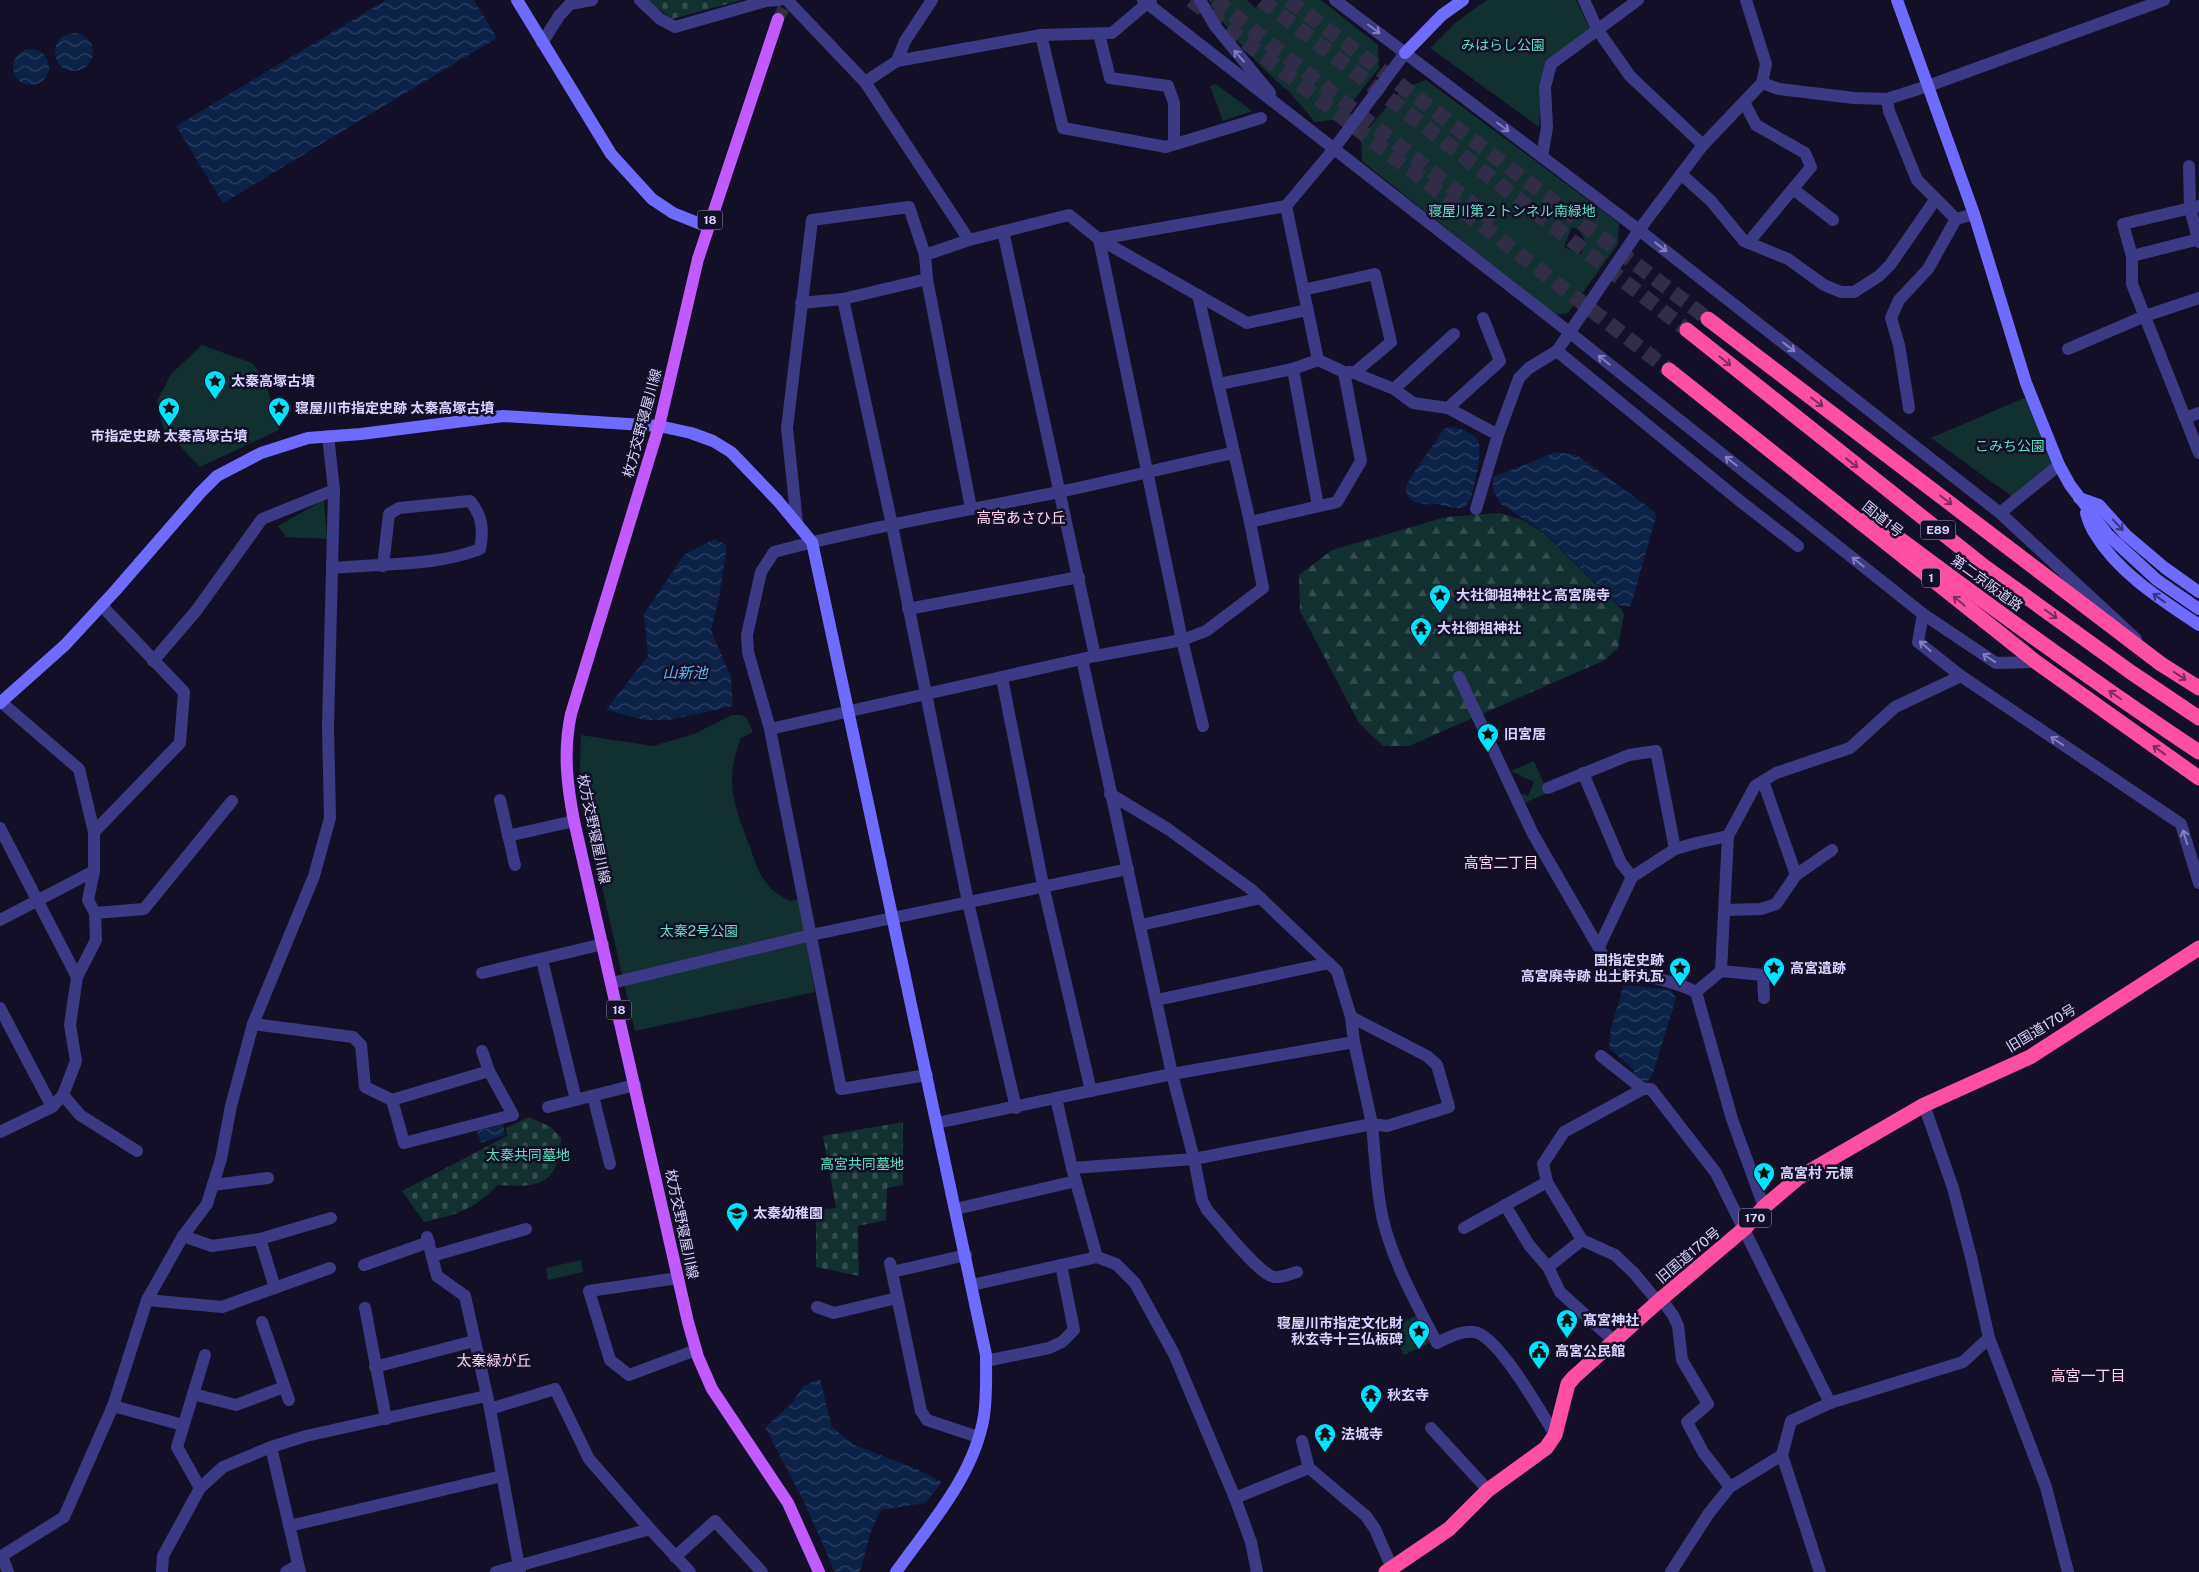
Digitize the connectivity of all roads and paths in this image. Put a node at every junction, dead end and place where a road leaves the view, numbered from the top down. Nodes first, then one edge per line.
1 (517, 0) edge
2 (592, 0) edge
3 (640, 0) edge
4 (779, 0) edge
5 (787, 0) edge
6 (932, 0) edge
7 (1200, 0) edge
8 (1335, 0) edge
9 (1463, 0) edge
10 (1584, 0) edge
11 (1638, 0) edge
12 (1746, 0) edge
13 (1897, 0) edge
14 (2164, 0) edge
15 (1146, 1) edge
16 (778, 19) tunnel mouth
17 (1596, 29) junction
18 (1098, 34) junction
19 (1041, 36) junction
20 (542, 43) junction
21 (1405, 53) junction
22 (897, 61) junction
23 (865, 82) junction
24 (1762, 83) junction
25 (1928, 86) junction
26 (1887, 99) junction
27 (1744, 102) junction
28 (1281, 107) junction
29 (1261, 118) dead end
30 (1174, 144) junction
31 (1703, 145) junction
32 (1333, 150) junction
33 (1542, 157) junction
34 (2189, 166) dead end
35 (1681, 174) junction
36 (1793, 189) junction
37 (1935, 200) junction
38 (1286, 206) junction
39 (2194, 207) edge
40 (1974, 214) junction
41 (1832, 220) dead end
42 (1956, 220) junction
43 (708, 227) junction
44 (1639, 230) junction
45 (1003, 232) junction
46 (1099, 239) junction
47 (969, 240) junction
48 (2199, 240) edge
49 (1748, 243) junction
50 (925, 255) junction
51 (2132, 256) junction
52 (927, 280) junction
53 (1303, 290) junction
54 (1198, 294) junction
55 (2199, 298) edge
56 (843, 299) junction
57 (801, 304) junction
58 (1306, 310) junction
59 (2145, 316) junction
60 (1483, 318) dead end
61 (1708, 319) tunnel mouth
62 (1688, 330) tunnel mouth
63 (1569, 332) junction
64 (1454, 334) dead end
65 (2068, 349) dead end
66 (1557, 351) junction
67 (1318, 360) junction
68 (1668, 365) joint
69 (1293, 369) junction
70 (1349, 372) junction
71 (1219, 384) junction
72 (1394, 389) junction
73 (1448, 408) junction
74 (1909, 408) dead end
75 (2199, 413) edge
76 (2185, 418) junction
77 (659, 426) junction
78 (1498, 435) junction
79 (328, 436) junction
80 (1233, 453) junction
81 (2199, 453) edge
82 (2059, 465) junction
83 (1147, 471) junction
84 (334, 490) junction
85 (1060, 492) junction
86 (2079, 498) junction
87 (1318, 506) junction
88 (972, 508) junction
89 (1476, 509) dead end
90 (2000, 513) junction
91 (1250, 522) junction
92 (797, 523) junction
93 (892, 525) junction
94 (812, 542) junction
95 (1798, 546) dead end
96 (383, 566) junction
97 (332, 568) junction
98 (1078, 577) junction
99 (2199, 592) edge
100 (102, 606) junction
101 (908, 609) junction
102 (2199, 609) edge
103 (1923, 614) junction
104 (2199, 625) edge
105 (1182, 640) junction
106 (1095, 656) junction
107 (1082, 659) junction
108 (153, 661) junction
109 (2036, 662) junction
110 (2162, 664) junction
111 (1460, 676) dead end
112 (1961, 676) junction
113 (1002, 678) junction
114 (2199, 688) edge
115 (925, 693) junction
116 (1, 703) edge
117 (849, 712) junction
118 (2199, 718) edge
119 (1203, 726) dead end
120 (770, 728) junction
121 (2199, 752) edge
122 (1583, 773) junction
123 (2199, 778) edge
124 (1763, 781) junction
125 (1548, 788) dead end
126 (1110, 794) junction
127 (500, 800) dead end
128 (232, 801) dead end
129 (574, 821) junction
130 (0, 828) edge
131 (94, 832) junction
132 (508, 836) junction
133 (1728, 836) junction
134 (1675, 849) junction
135 (1832, 850) dead end
136 (515, 865) dead end
137 (1128, 869) junction
138 (94, 871) junction
139 (1796, 875) junction
140 (1632, 877) junction
141 (2199, 883) edge
142 (1043, 885) junction
143 (1261, 898) junction
144 (37, 900) junction
145 (968, 902) junction
146 (1725, 910) junction
147 (95, 914) junction
148 (0, 920) edge
149 (891, 920) junction
150 (1141, 925) junction
151 (811, 935) junction
152 (604, 944) junction
153 (1599, 947) junction
154 (2199, 948) edge
155 (542, 960) junction
156 (1328, 963) junction
157 (1721, 972) junction
158 (482, 974) dead end
159 (77, 977) junction
160 (612, 983) junction
161 (1696, 992) junction
162 (1764, 998) dead end
163 (1157, 1000) junction
164 (0, 1008) edge
165 (1351, 1017) junction
166 (253, 1024) junction
167 (1354, 1042) junction
168 (482, 1052) dead end
169 (1601, 1056) dead end
170 (489, 1071) junction
171 (1172, 1074) junction
172 (927, 1075) junction
173 (636, 1085) junction
174 (1643, 1089) junction
175 (1091, 1091) junction
176 (63, 1095) junction
177 (593, 1096) junction
178 (1056, 1098) junction
179 (392, 1100) junction
180 (576, 1100) junction
181 (1924, 1105) junction
182 (52, 1106) junction
183 (548, 1107) dead end
184 (1016, 1108) junction
185 (937, 1124) junction
186 (1372, 1124) junction
187 (0, 1132) edge
188 (137, 1151) dead end
189 (1194, 1159) junction
190 (610, 1164) dead end
191 (1074, 1175) junction
192 (268, 1178) dead end
193 (1547, 1182) junction
194 (213, 1185) junction
195 (1505, 1205) junction
196 (1764, 1207) junction
197 (956, 1209) junction
198 (331, 1218) dead end
199 (1464, 1228) dead end
200 (1745, 1228) junction
201 (526, 1229) dead end
202 (183, 1236) junction
203 (260, 1238) junction
204 (1582, 1240) junction
205 (966, 1255) junction
206 (432, 1256) junction
207 (1097, 1257) junction
208 (364, 1265) dead end
209 (1061, 1265) junction
210 (1548, 1267) junction
211 (330, 1268) dead end
212 (1297, 1272) dead end
213 (678, 1278) junction
214 (972, 1285) junction
215 (274, 1288) junction
216 (897, 1298) junction
217 (147, 1300) junction
218 (1659, 1300) junction
219 (817, 1306) dead end
220 (365, 1308) dead end
221 (262, 1322) dead end
222 (1989, 1338) junction
223 (474, 1341) junction
224 (1614, 1341) junction
225 (696, 1350) junction
226 (205, 1355) dead end
227 (986, 1362) junction
228 (375, 1367) junction
229 (193, 1394) junction
230 (486, 1396) junction
231 (1830, 1404) junction
232 (113, 1406) junction
233 (490, 1409) junction
234 (386, 1419) junction
235 (183, 1425) junction
236 (1431, 1428) dead end
237 (1555, 1435) junction
238 (978, 1437) junction
239 (1302, 1441) dead end
240 (271, 1447) junction
241 (1782, 1455) junction
242 (1309, 1468) junction
243 (502, 1476) junction
244 (1730, 1487) junction
245 (200, 1488) junction
246 (1488, 1490) junction
247 (1235, 1498) junction
248 (289, 1526) junction
249 (650, 1530) junction
250 (1, 1557) edge
251 (675, 1557) junction
252 (299, 1568) edge
253 (519, 1569) edge
254 (1389, 1570) edge
255 (8, 1572) edge
256 (162, 1572) edge
257 (286, 1572) edge
258 (496, 1572) edge
259 (690, 1572) edge
260 (762, 1572) edge
261 (819, 1572) edge
262 (896, 1572) edge
263 (1257, 1572) edge
264 (1671, 1572) edge
265 (1820, 1572) edge
266 (2068, 1572) edge

1 - 20 street
2 - 20 street
3 - 4 street
5 - 23 street
6 - 22 street
28 -> 7 street
8 -> 21 street
9 - 21 street
10 - 17 street
11 - 17 street
12 - 24 street
13 - 25 street
14 - 25 street
15 - 18 street
15 - 28 street
16 - 43 main road, 枚方交野寝屋川線 / 18
17 - 31 street
17 - 33 street
18 - 19 street
18 - 30 street
19 - 22 street
19 - 30 street
20 - 43 street
21 - 32 street
21 -> 33 street
22 - 23 street
23 - 47 street
24 - 26 street
24 - 27 street
25 - 26 street
25 - 40 street
26 - 37 street
27 - 31 street
27 - 36 street
28 - 32 street
29 - 30 street
31 - 35 street
32 - 38 street
32 - 63 street
33 - 44 street
34 - 39 street
35 - 44 street
35 - 49 street
36 - 41 street
36 - 49 street
37 - 42 street
37 - 49 street
38 - 46 street
38 - 53 street
39 - 48 street
39 - 51 street
40 - 42 street
40 - 82 street
42 - 74 street
43 - 77 main road, 枚方交野寝屋川線 / 18
44 - 63 street
44 -> 90 street
45 - 46 street
45 - 47 street
45 - 85 street
46 - 54 street
46 - 83 street
47 - 50 street
48 - 51 street
50 - 52 street
50 - 57 street
51 - 59 street
52 - 56 street
52 - 88 street
53 - 58 street
53 - 70 street
54 - 58 street
54 - 71 street
55 - 59 street
56 - 57 street
56 - 93 street
57 - 92 street
58 - 67 street
59 - 65 street
59 - 76 street
60 - 73 street
61 -> 110 highway
62 -> 118 highway, 第二京阪道路 / E89
63 - 66 street
103 -> 63 street
64 - 72 street
66 - 78 street
66 - 95 street
67 - 69 street
67 - 70 street
109 -> 68 highway, 国道1号 / 1
121 -> 68 highway, 第二京阪道路 / E89
69 - 71 street
69 - 87 street
70 - 72 street
70 - 87 street
71 - 80 street
72 - 73 street
73 - 78 street
75 - 76 street
76 - 81 street
77 - 79 street
77 - 92 street
77 - 129 main road, 枚方交野寝屋川線 / 18
78 - 89 street
79 - 84 street
79 - 100 street
80 - 83 street
80 - 91 street
82 - 86 street
82 - 90 street
83 - 85 street
83 - 105 street
84 - 97 street
84 - 108 street
85 - 88 street
85 - 98 street
86 -> 99 street
86 - 102 street
104 -> 86 street
87 - 91 street
88 - 93 street
90 - 110 street
91 - 105 street
92 - 94 street
93 - 94 street
93 - 101 street
94 - 117 street
94 - 120 street
96 - 96 street
96 - 97 street
97 - 166 street
98 - 101 street
98 - 106 street
100 - 108 street
100 - 116 street
101 - 115 street
109 -> 103 street
112 -> 103 street
105 - 106 street
105 - 119 street
106 - 107 street
107 - 113 street
107 - 126 street
108 - 131 street
123 -> 109 highway, 国道1号 / 1
110 -> 114 highway
111 - 153 street
112 - 124 street
141 -> 112 street
113 - 115 street
113 - 142 street
115 - 117 street
115 - 145 street
116 - 131 street
117 - 120 street
117 - 149 street
120 - 151 street
122 - 125 street
122 - 134 street
122 - 140 street
124 - 133 street
124 - 139 street
126 - 137 street
126 - 143 street
127 - 132 street
128 - 147 street
129 - 132 street
129 - 152 main road, 枚方交野寝屋川線 / 18
130 - 144 street
131 - 138 street
132 - 136 street
133 - 134 street
133 - 146 street
134 - 140 street
135 - 139 street
137 - 142 street
137 - 150 street
138 - 144 street
138 - 147 street
139 - 146 street
140 - 153 street
142 - 145 street
142 - 175 street
143 - 150 street
143 - 156 street
144 - 148 street
144 - 159 street
145 - 149 street
145 - 184 street
146 - 157 street
147 - 159 street
149 - 151 street
149 - 172 street
150 - 163 street
151 - 160 street
151 - 172 street
152 - 155 street
152 - 160 main road, 枚方交野寝屋川線 / 18
153 - 161 street
154 - 181 highway, 旧国道170号 / 170
155 - 158 street
155 - 180 street
156 - 163 street
156 - 165 street
157 - 161 street
157 - 162 street
159 - 176 street
160 - 173 main road, 枚方交野寝屋川線 / 18
161 - 196 street
163 - 171 street
164 - 182 street
165 - 167 street
165 - 186 street
166 - 179 street
166 - 194 street
167 - 171 street
167 - 186 street
168 - 170 street
169 - 174 street
170 - 179 street
170 - 179 street
171 - 175 street
171 - 189 street
172 - 185 street
173 - 177 street
173 - 213 main road, 枚方交野寝屋川線 / 18
174 - 193 street
174 - 200 street
175 - 178 street
176 - 182 street
176 - 188 street
177 - 180 street
177 - 190 street
178 - 184 street
178 - 191 street
180 - 183 street
181 - 196 highway, 旧国道170号 / 170
181 - 222 street
182 - 187 street
184 - 185 street
185 - 197 street
186 - 189 street
186 - 237 street
189 - 191 street
189 - 212 street
191 - 197 street
191 - 207 street
192 - 194 street
193 - 195 street
193 - 204 street
194 - 202 street
195 - 199 street
195 - 210 street
196 - 200 highway, 旧国道170号 / 170
197 - 205 street
198 - 203 street
200 - 218 highway, 旧国道170号 / 170
200 - 231 street
201 - 206 street
202 - 203 street
202 - 217 street
203 - 215 street
204 - 210 street
204 - 218 street
205 - 214 street
205 - 216 street
206 - 208 street
206 - 223 street
207 - 209 street
207 - 247 street
209 - 214 street
209 - 227 street
210 - 224 street
211 - 215 street
213 - 225 main road, 枚方交野寝屋川線 / 18
213 - 225 street
214 - 227 street
215 - 217 street
216 - 219 street
216 - 238 street
217 - 232 street
218 - 224 highway, 旧国道170号 / 170
218 - 244 street
220 - 228 street
221 - 229 street
222 - 231 street
222 - 266 street
223 - 228 street
223 - 230 street
224 - 237 highway, 旧国道170号 / 170
225 - 261 main road, 枚方交野寝屋川線 / 18
226 - 229 street
227 - 238 street
228 - 234 street
229 - 235 street
230 - 233 street
230 - 234 street
231 - 241 street
232 - 235 street
232 - 250 street
233 - 243 street
233 - 249 street
234 - 240 street
235 - 245 street
236 - 246 street
237 - 246 highway, 旧国道170号 / 170
238 - 262 street
239 - 242 street
240 - 245 street
240 - 248 street
241 - 244 street
241 - 265 street
242 - 247 street
242 - 254 street
243 - 248 street
243 - 253 street
244 - 264 street
245 - 256 street
246 - 254 highway, 旧国道170号 / 170
247 - 263 street
248 - 252 street
249 - 251 street
249 - 253 street
250 - 255 street
251 - 259 street
251 - 260 street
252 - 257 street
253 - 258 street

